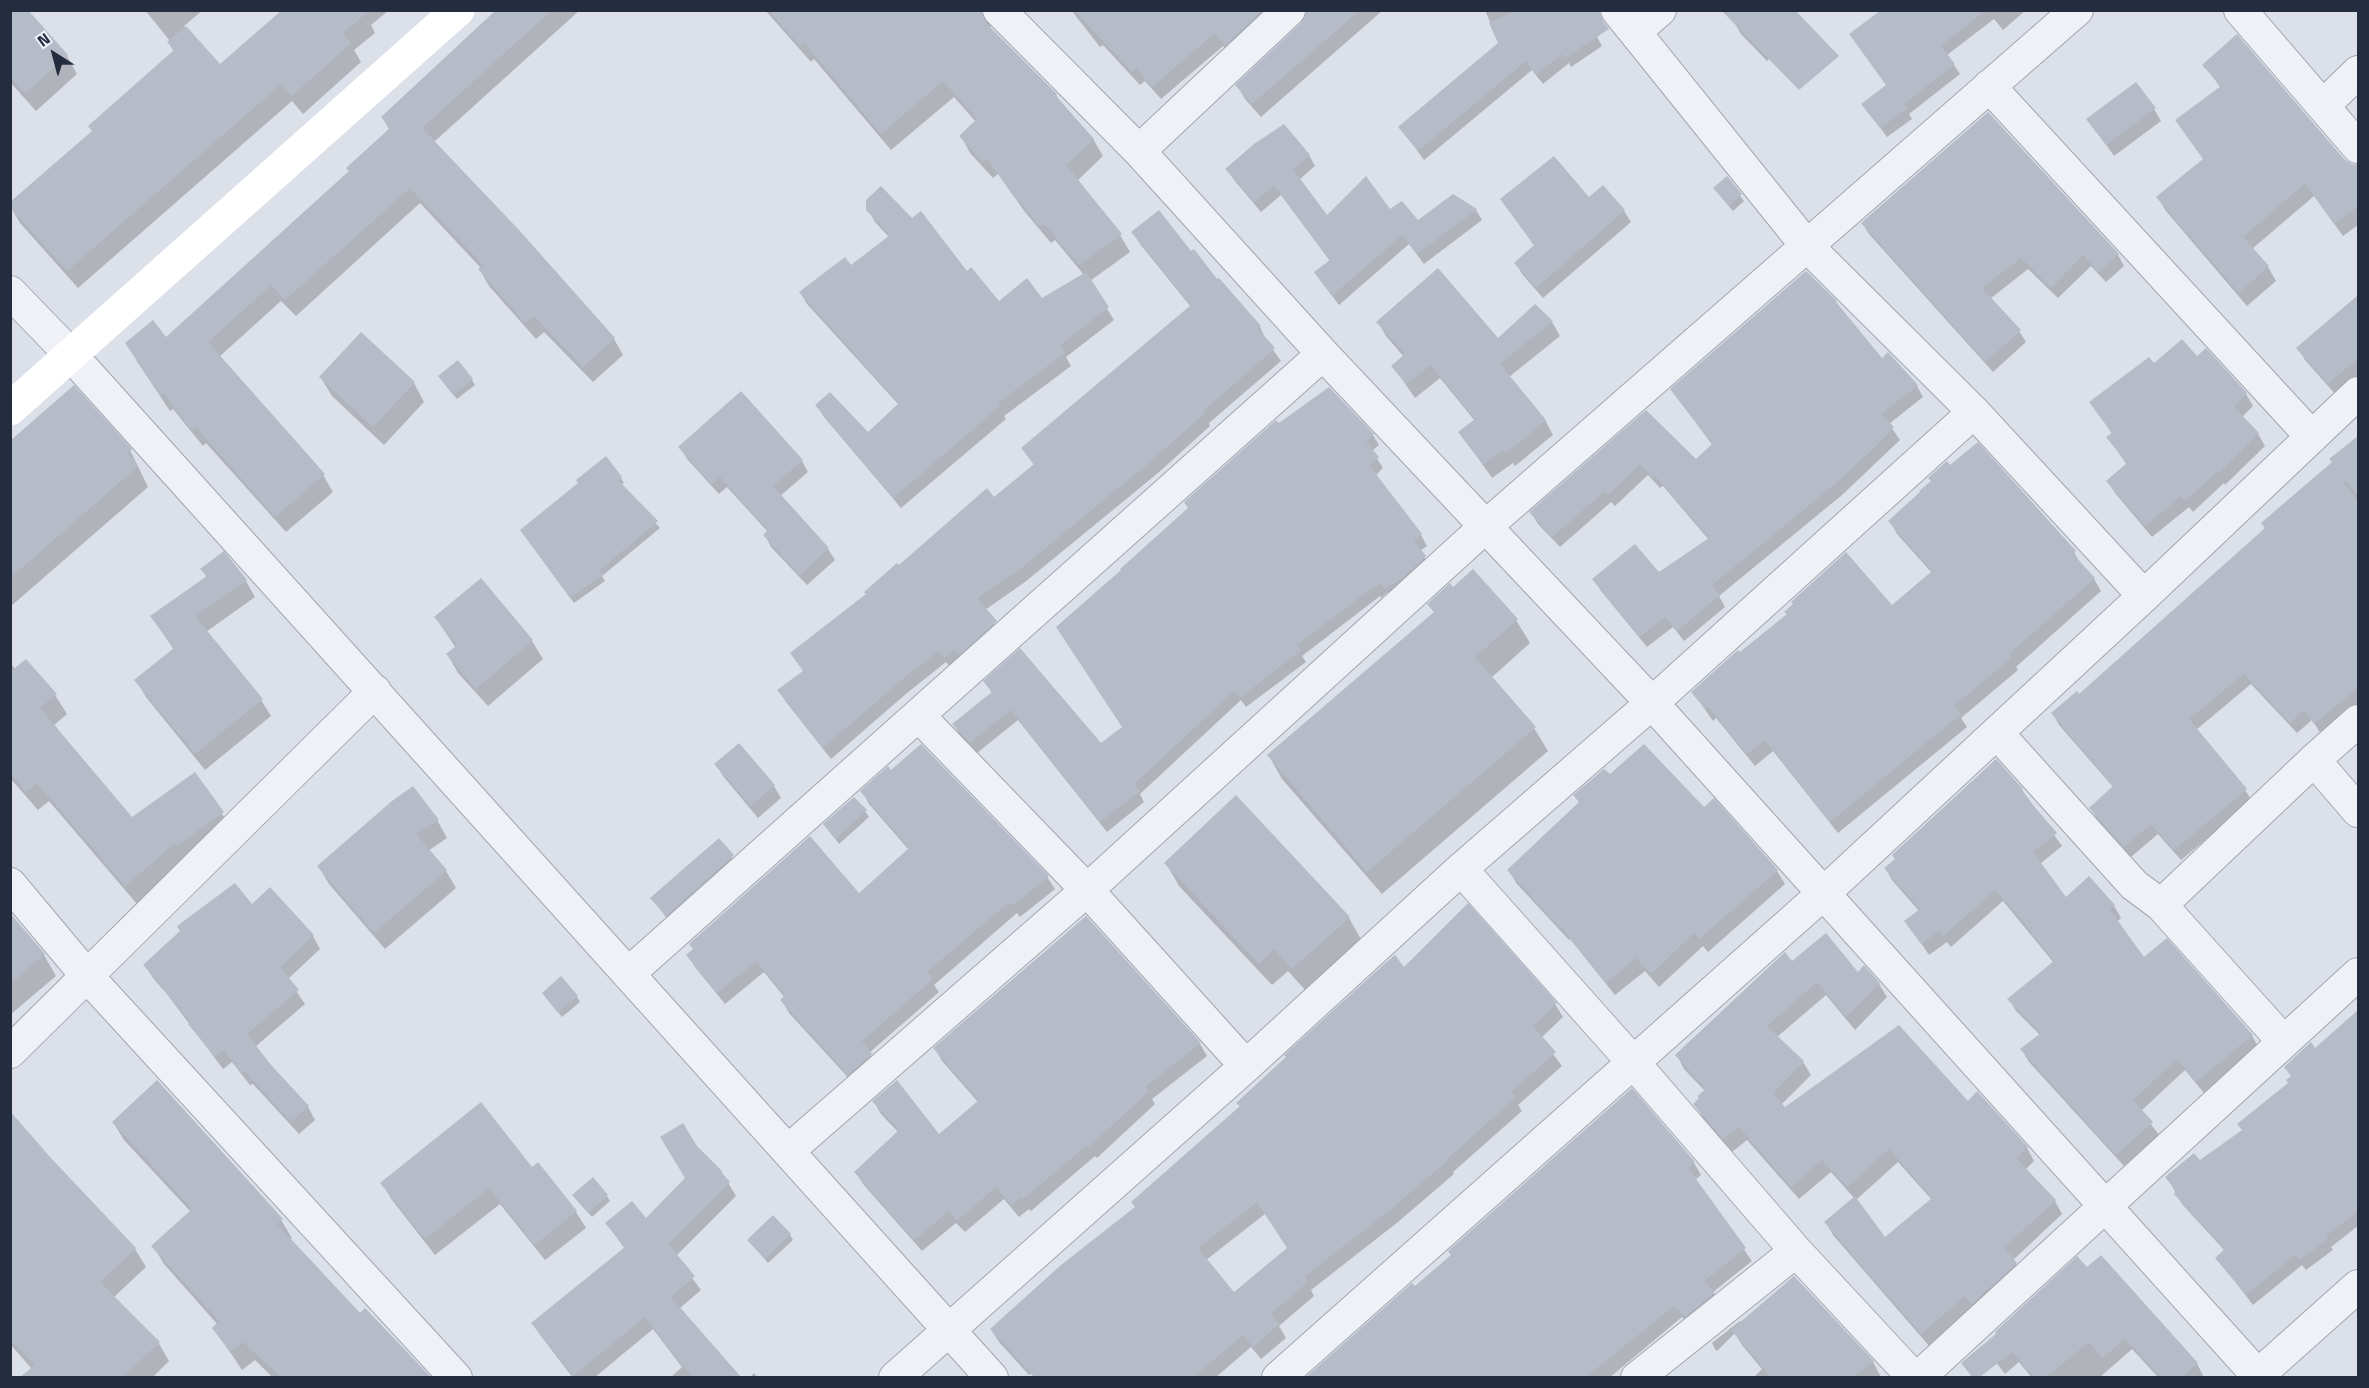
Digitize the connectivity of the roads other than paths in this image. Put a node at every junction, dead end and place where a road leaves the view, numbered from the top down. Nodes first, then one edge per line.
1 (458, 10) edge
2 (999, 10) edge
3 (1289, 10) edge
4 (1660, 10) edge
5 (2077, 10) edge
6 (2240, 10) edge
7 (1626, 21) edge
8 (2358, 72) edge
9 (1989, 86) junction
10 (2323, 106) junction
11 (2358, 147) edge
12 (1138, 151) junction
13 (1806, 245) junction
14 (10, 292) edge
15 (70, 354) junction
16 (1323, 354) junction
17 (2358, 393) edge
18 (10, 408) edge
19 (1974, 412) junction
20 (2312, 436) junction
21 (1485, 527) junction
22 (2144, 596) junction
23 (375, 691) junction
24 (1652, 703) junction
25 (918, 715) junction
26 (2358, 721) edge
27 (1997, 733) junction
28 (2313, 760) junction
29 (2358, 811) edge
30 (1461, 869) junction
31 (10, 885) edge
32 (1087, 890) junction
33 (1824, 893) junction
34 (2161, 905) junction
35 (628, 974) junction
36 (2358, 974) edge
37 (87, 976) junction
38 (2284, 1042) junction
39 (10, 1052) edge
40 (1632, 1061) junction
41 (1246, 1066) junction
42 (788, 1151) junction
43 (2105, 1206) junction
44 (1796, 1251) junction
45 (2358, 1286) edge
46 (950, 1330) junction
47 (1645, 1375) edge
48 (456, 1377) edge
49 (895, 1377) edge
50 (992, 1377) edge
51 (1278, 1377) edge
52 (1916, 1377) edge
53 (2258, 1377) edge

1 - 15 street
2 - 12 street
3 - 12 street
4 - 7 street
5 - 9 street
6 - 10 street
7 - 13 street
8 - 10 street
9 - 13 street
9 - 20 street
10 - 11 street
12 - 16 street
13 - 19 street
13 - 21 street
14 - 15 street
15 - 18 street
15 - 23 street
16 - 21 street
16 - 25 street
17 - 20 street
19 - 22 street
19 - 24 street
20 - 22 street
21 - 24 street
21 - 32 street
22 - 27 street
23 - 35 street
23 - 37 street
24 - 30 street
24 - 33 street
25 - 32 street
25 - 35 street
26 - 28 street
27 - 33 street
27 - 34 street
28 - 29 street
28 - 34 street
30 - 40 street
30 - 41 street
31 - 37 street
32 - 41 street
32 - 42 street
33 - 40 street
33 - 43 street
34 - 38 street
35 - 42 street
36 - 38 street
37 - 39 street
37 - 48 street
38 - 43 street
40 - 44 street
40 - 51 street
41 - 46 street
42 - 46 street
43 - 52 street
43 - 53 street
44 - 47 street
44 - 52 street
45 - 53 street
46 - 49 street
46 - 50 street

